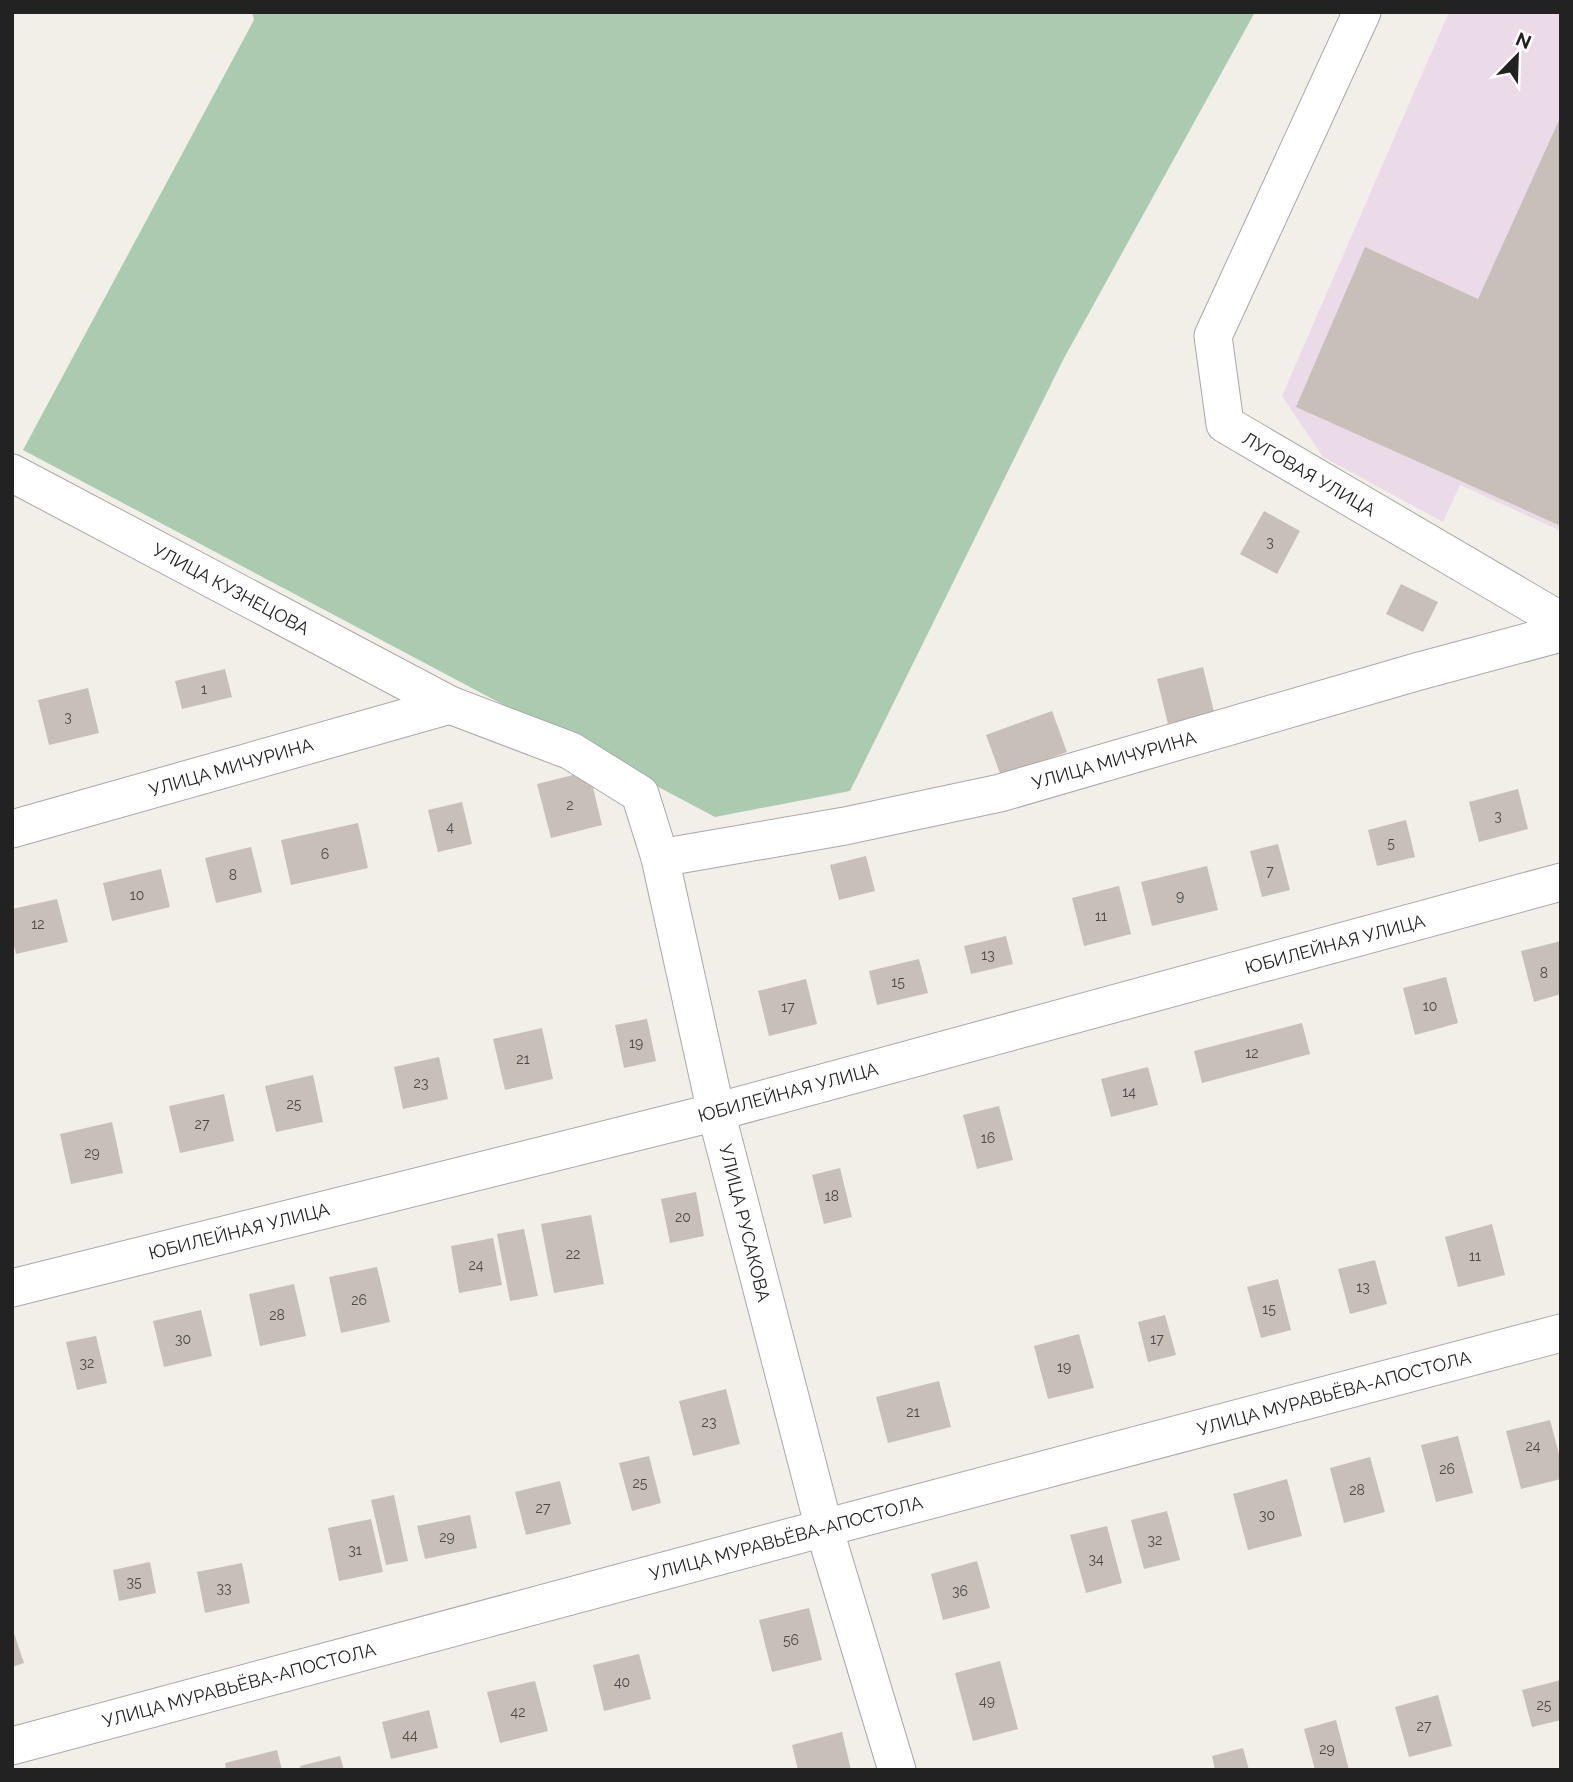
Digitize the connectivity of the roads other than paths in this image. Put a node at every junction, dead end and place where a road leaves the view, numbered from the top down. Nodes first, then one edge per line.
1 (1362, 12) edge
2 (12, 473) edge
3 (1561, 621) edge
4 (1561, 633) edge
5 (450, 705) junction
6 (12, 829) edge
7 (660, 858) junction
8 (1561, 882) edge
9 (716, 1112) junction
10 (12, 1288) edge
11 (1561, 1333) edge
12 (824, 1528) junction
13 (12, 1746) edge
14 (897, 1770) edge

1 - 3 street, ЛУГОВАЯ УЛИЦА
2 - 5 street, УЛИЦА КУЗНЕЦОВА
4 - 7 street, УЛИЦА МИЧУРИНА
5 - 6 street, УЛИЦА МИЧУРИНА
5 - 7 street, УЛИЦА РУСАКОВА
7 - 9 street, УЛИЦА РУСАКОВА
8 - 9 street, ЮБИЛЕЙНАЯ УЛИЦА
9 - 10 street, ЮБИЛЕЙНАЯ УЛИЦА
9 - 12 street, УЛИЦА РУСАКОВА
11 - 12 street, УЛИЦА МУРАВЬЁВА-АПОСТОЛА
12 - 13 street, УЛИЦА МУРАВЬЁВА-АПОСТОЛА
12 - 14 street, УЛИЦА РУСАКОВА

